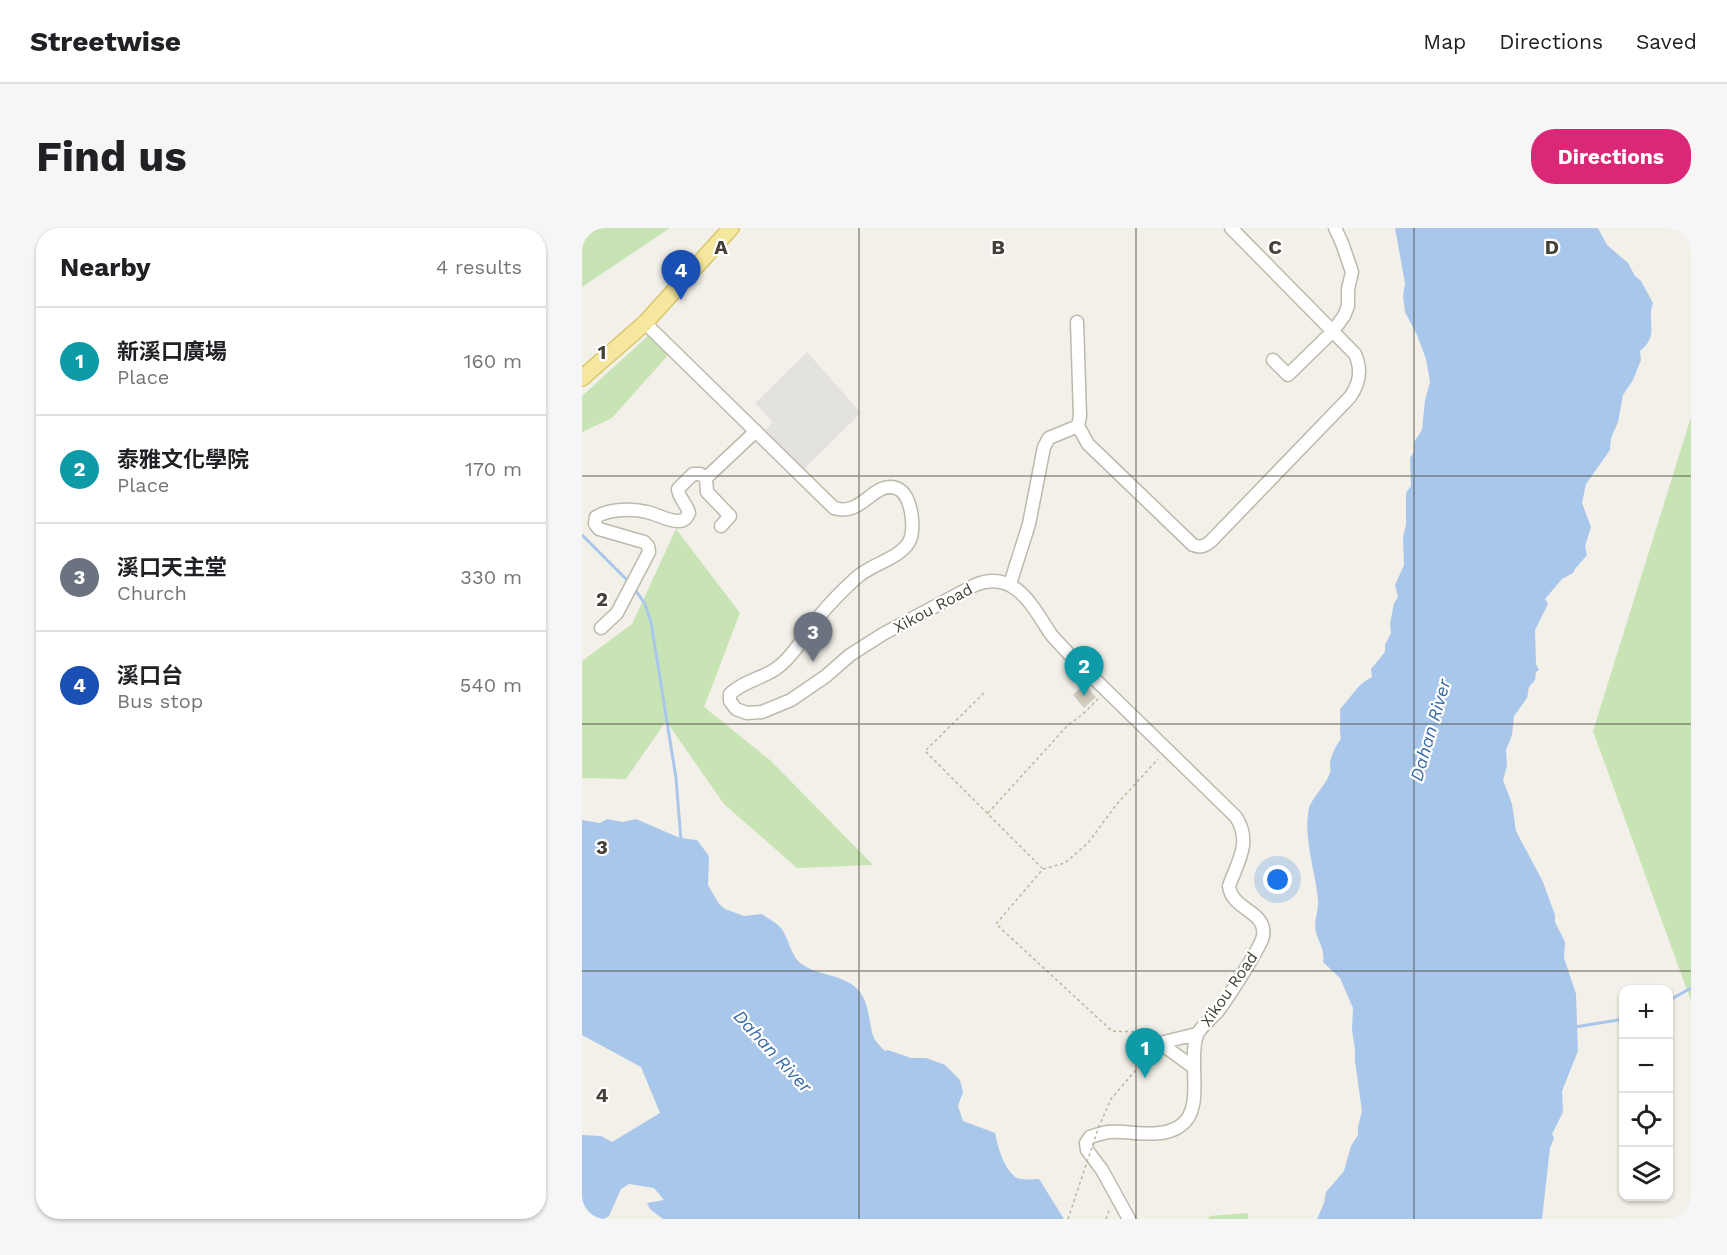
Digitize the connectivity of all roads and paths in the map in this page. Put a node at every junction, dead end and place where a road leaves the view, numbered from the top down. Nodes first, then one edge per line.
1 (731, 228) edge
2 (1231, 228) edge
3 (1335, 228) edge
4 (1077, 322) dead end
5 (645, 323) junction
6 (1333, 331) junction
7 (1273, 360) dead end
8 (582, 378) edge
9 (1078, 426) junction
10 (756, 431) junction
11 (706, 478) junction
12 (721, 526) dead end
13 (1010, 584) junction
14 (601, 628) dead end
15 (1106, 690) junction
16 (984, 693) dead end
17 (1168, 750) junction
18 (987, 813) junction
19 (1043, 869) junction
20 (1197, 1034) junction
21 (1160, 1043) junction
22 (1193, 1067) junction
23 (1068, 1219) edge
24 (1129, 1219) edge

1 - 5 main road
2 - 6 lane
3 - 6 lane
4 - 9 lane
5 - 8 main road
5 - 10 lane, Xikou Road
6 - 7 lane
6 - 9 lane
9 - 13 lane
10 - 11 lane
10 - 13 lane, Xikou Road
11 - 12 lane
11 - 14 lane
13 - 15 lane, Xikou Road
15 - 17 lane, Xikou Road
15 - 18 path
16 - 18 path
17 - 19 path
17 - 20 lane, Xikou Road
18 - 19 path
19 - 21 path
20 - 21 lane
20 - 22 lane, Xikou Road
21 - 22 lane
21 - 23 path, bridge
22 - 24 lane, Xikou Road

